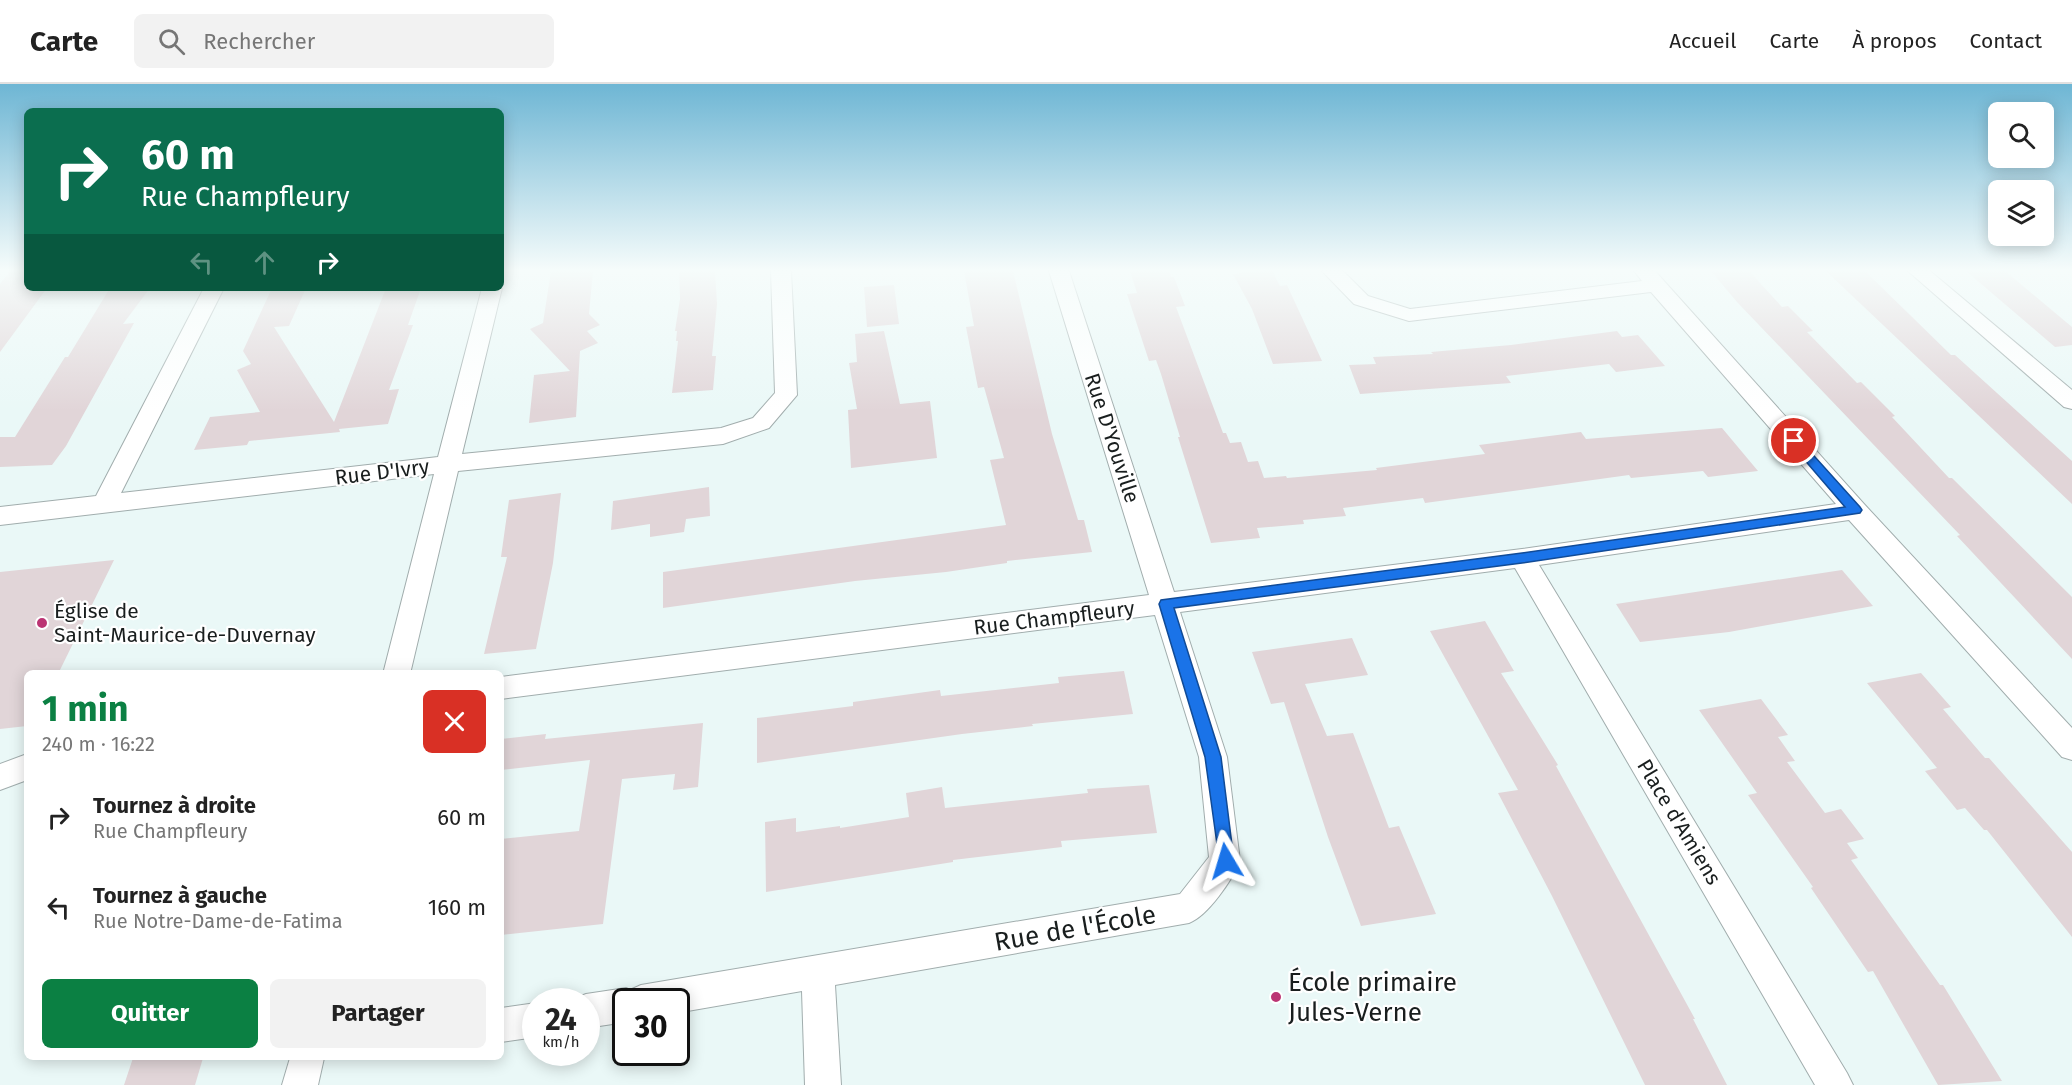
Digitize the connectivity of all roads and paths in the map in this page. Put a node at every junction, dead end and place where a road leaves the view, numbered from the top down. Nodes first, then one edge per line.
1 (198, 318) edge
2 (485, 318) edge
3 (784, 318) edge
4 (1074, 318) edge
5 (1685, 318) edge
6 (1973, 318) edge
7 (2072, 402) edge
8 (448, 464) junction
9 (104, 504) junction
10 (1855, 510) junction
11 (0, 516) edge
12 (1522, 558) junction
13 (1166, 604) junction
14 (397, 670) edge
15 (504, 688) edge
16 (2072, 748) edge
17 (24, 768) edge
18 (0, 777) edge
19 (818, 972) junction
20 (690, 994) edge
21 (522, 1022) edge
22 (504, 1025) edge
23 (306, 1060) edge
24 (300, 1085) edge
25 (823, 1085) edge
26 (1835, 1085) edge

1 - 9 street
2 - 8 street
3 - 8 street, Rue D'Ivry
4 - 13 street, Rue D'Youville
5 - 10 street
6 - 7 street
8 - 9 street, Rue D'Ivry
8 - 14 street
9 - 11 street, Rue D'Ivry
10 - 12 street, Rue Champfleury
10 - 16 street
12 - 13 street, Rue Champfleury
12 - 26 street, Place d'Amiens
13 - 15 street, Rue Champfleury
13 - 19 street, Rue de l'École
17 - 18 street
19 - 20 street, Rue de l'École
19 - 25 street
21 - 22 street
23 - 24 street

